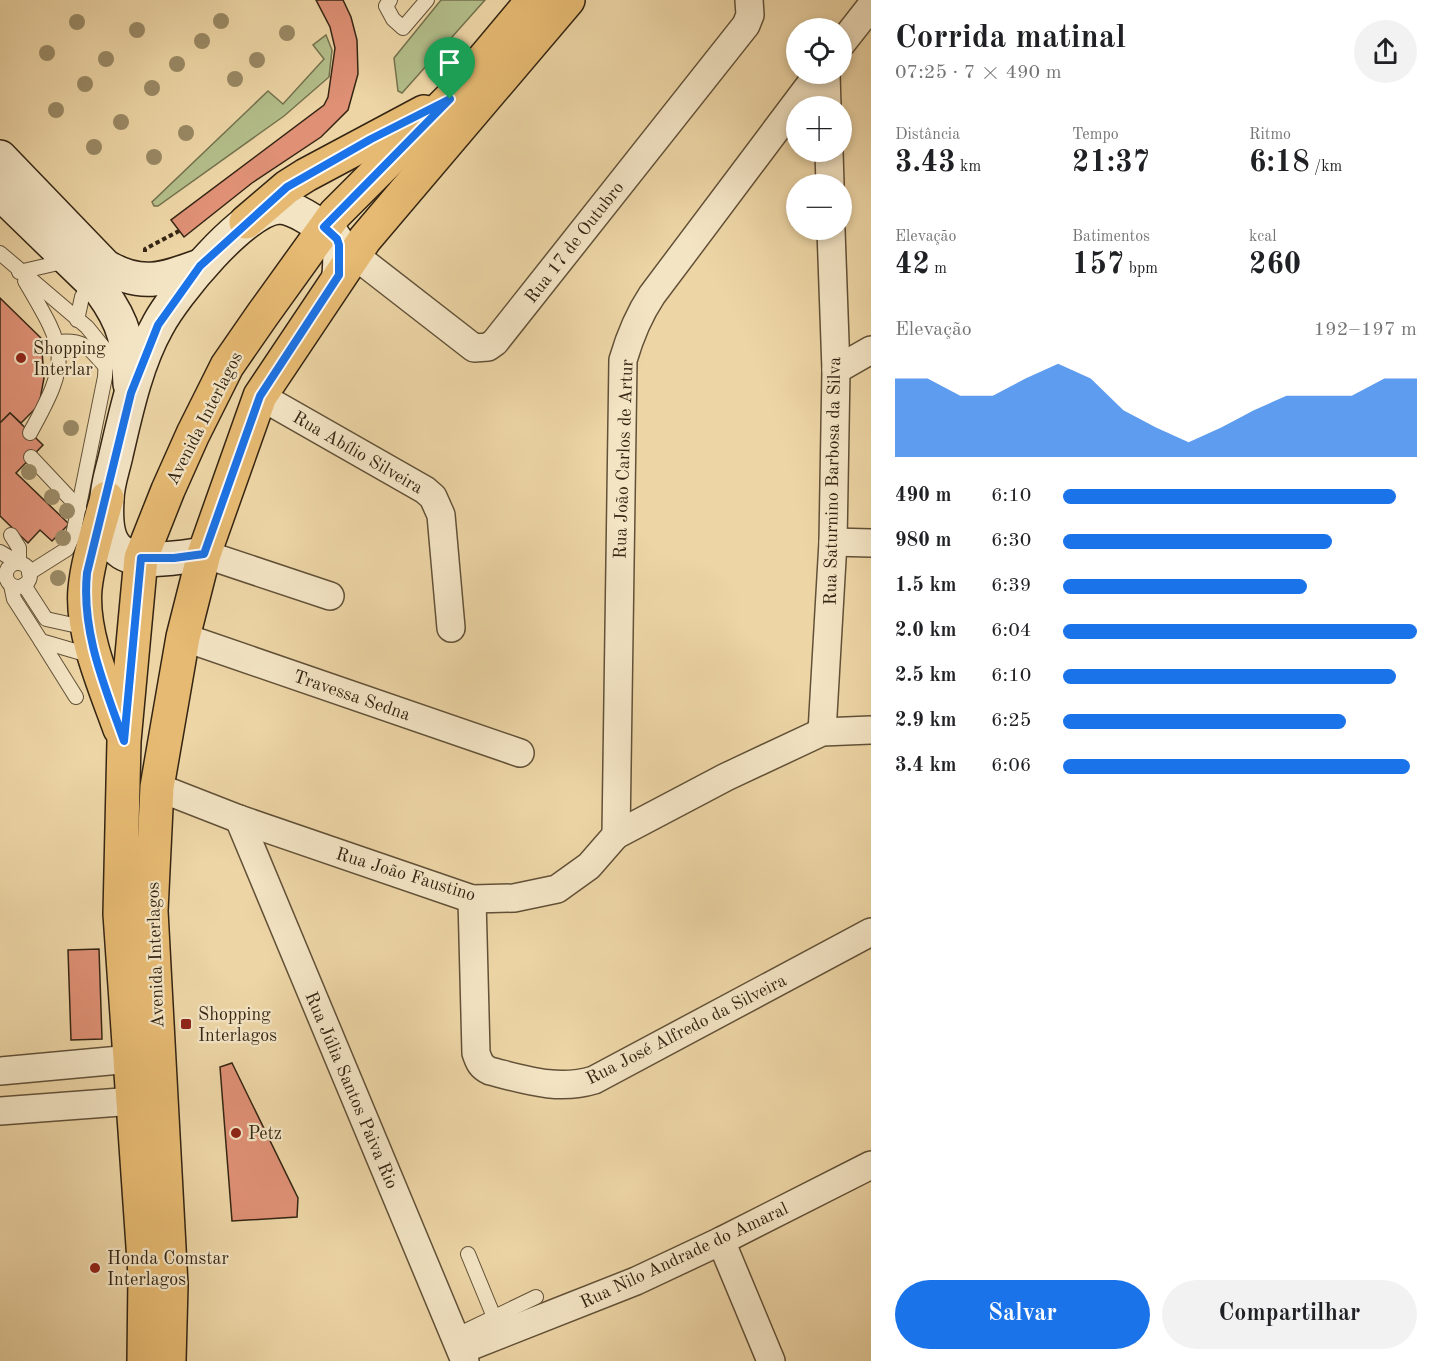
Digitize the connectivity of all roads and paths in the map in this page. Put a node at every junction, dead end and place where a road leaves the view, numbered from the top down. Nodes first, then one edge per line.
1 (390, 0) edge
2 (533, 0) edge
3 (568, 0) edge
4 (749, 0) edge
5 (421, 3) edge
6 (871, 6) edge
7 (852, 31) edge
8 (810, 84) edge
9 (450, 99) junction
10 (0, 157) edge
11 (0, 193) edge
12 (246, 222) junction
13 (324, 227) junction
14 (831, 240) edge
15 (0, 253) edge
16 (346, 265) junction
17 (200, 266) junction
18 (80, 271) junction
19 (19, 272) junction
20 (77, 320) junction
21 (57, 342) junction
22 (871, 350) edge
23 (106, 367) junction
24 (836, 370) junction
25 (131, 393) junction
26 (260, 396) junction
27 (30, 433) dead end
28 (31, 457) dead end
29 (93, 503) junction
30 (11, 535) dead end
31 (833, 542) junction
32 (871, 543) edge
33 (0, 552) edge
34 (204, 554) junction
35 (141, 558) junction
36 (15, 576) edge
37 (330, 596) dead end
38 (451, 628) dead end
39 (183, 637) junction
40 (41, 641) junction
41 (92, 643) junction
42 (76, 697) dead end
43 (871, 730) edge
44 (822, 732) junction
45 (124, 741) junction
46 (520, 753) dead end
47 (157, 787) junction
48 (239, 819) junction
49 (616, 835) junction
50 (472, 899) junction
51 (871, 932) edge
52 (131, 1059) junction
53 (0, 1071) edge
54 (134, 1101) junction
55 (0, 1111) edge
56 (871, 1165) edge
57 (721, 1241) junction
58 (468, 1254) dead end
59 (536, 1297) dead end
60 (494, 1317) junction
61 (460, 1349) edge
62 (144, 1361) edge
63 (169, 1361) edge
64 (771, 1361) edge

1 - 5 lane
2 - 9 main road, Avenida Interlagos
3 - 16 main road, Avenida Interlagos
4 - 16 street, Rua 17 de Outubro
6 - 7 street
8 - 49 street, Rua João Carlos de Artur
9 - 12 main road
9 - 13 main road, Avenida Interlagos
10 - 17 street
11 - 18 street
12 - 13 street
12 - 17 street
13 - 16 street
13 - 35 main road, Avenida Interlagos
14 - 24 street, Rua Saturnino Barbosa da Silva
15 - 19 lane
16 - 26 main road, Avenida Interlagos
17 - 25 street
18 - 19 lane
18 - 20 lane
18 - 25 street
19 - 20 lane
19 - 21 lane
20 - 23 lane
21 - 23 lane
21 - 27 lane
22 - 24 street
23 - 29 lane
24 - 31 street, Rua Saturnino Barbosa da Silva
25 - 29 street
26 - 34 main road, Avenida Interlagos
26 - 38 street, Rua Abílio Silveira
28 - 29 lane
29 - 35 street
29 - 36 lane
29 - 41 main road
30 - 36 lane
31 - 32 street
31 - 44 street, Rua Saturnino Barbosa da Silva
33 - 36 lane
34 - 35 street
34 - 37 street
34 - 39 main road, Avenida Interlagos
35 - 45 main road, Avenida Interlagos
36 - 40 lane
36 - 41 lane
39 - 46 street, Travessa Sedna
39 - 47 main road, Avenida Interlagos
40 - 41 lane
40 - 42 lane
41 - 45 main road
43 - 44 street, Rua João Faustino
44 - 49 street, Rua João Faustino
45 - 52 main road, Avenida Interlagos
47 - 48 street, Rua João Faustino
47 - 63 main road, Avenida Interlagos
48 - 50 street, Rua João Faustino
48 - 61 street, Rua Júlia Santos Paiva Rio
49 - 50 street, Rua João Faustino
50 - 51 street, Rua José Alfredo da Silveira
52 - 53 street
52 - 54 main road, Avenida Interlagos
54 - 55 street
54 - 62 main road, Avenida Interlagos
56 - 57 street, Rua Nilo Andrade do Amaral
57 - 61 street, Rua Nilo Andrade do Amaral
57 - 64 street
58 - 60 lane
59 - 60 lane
60 - 61 lane

